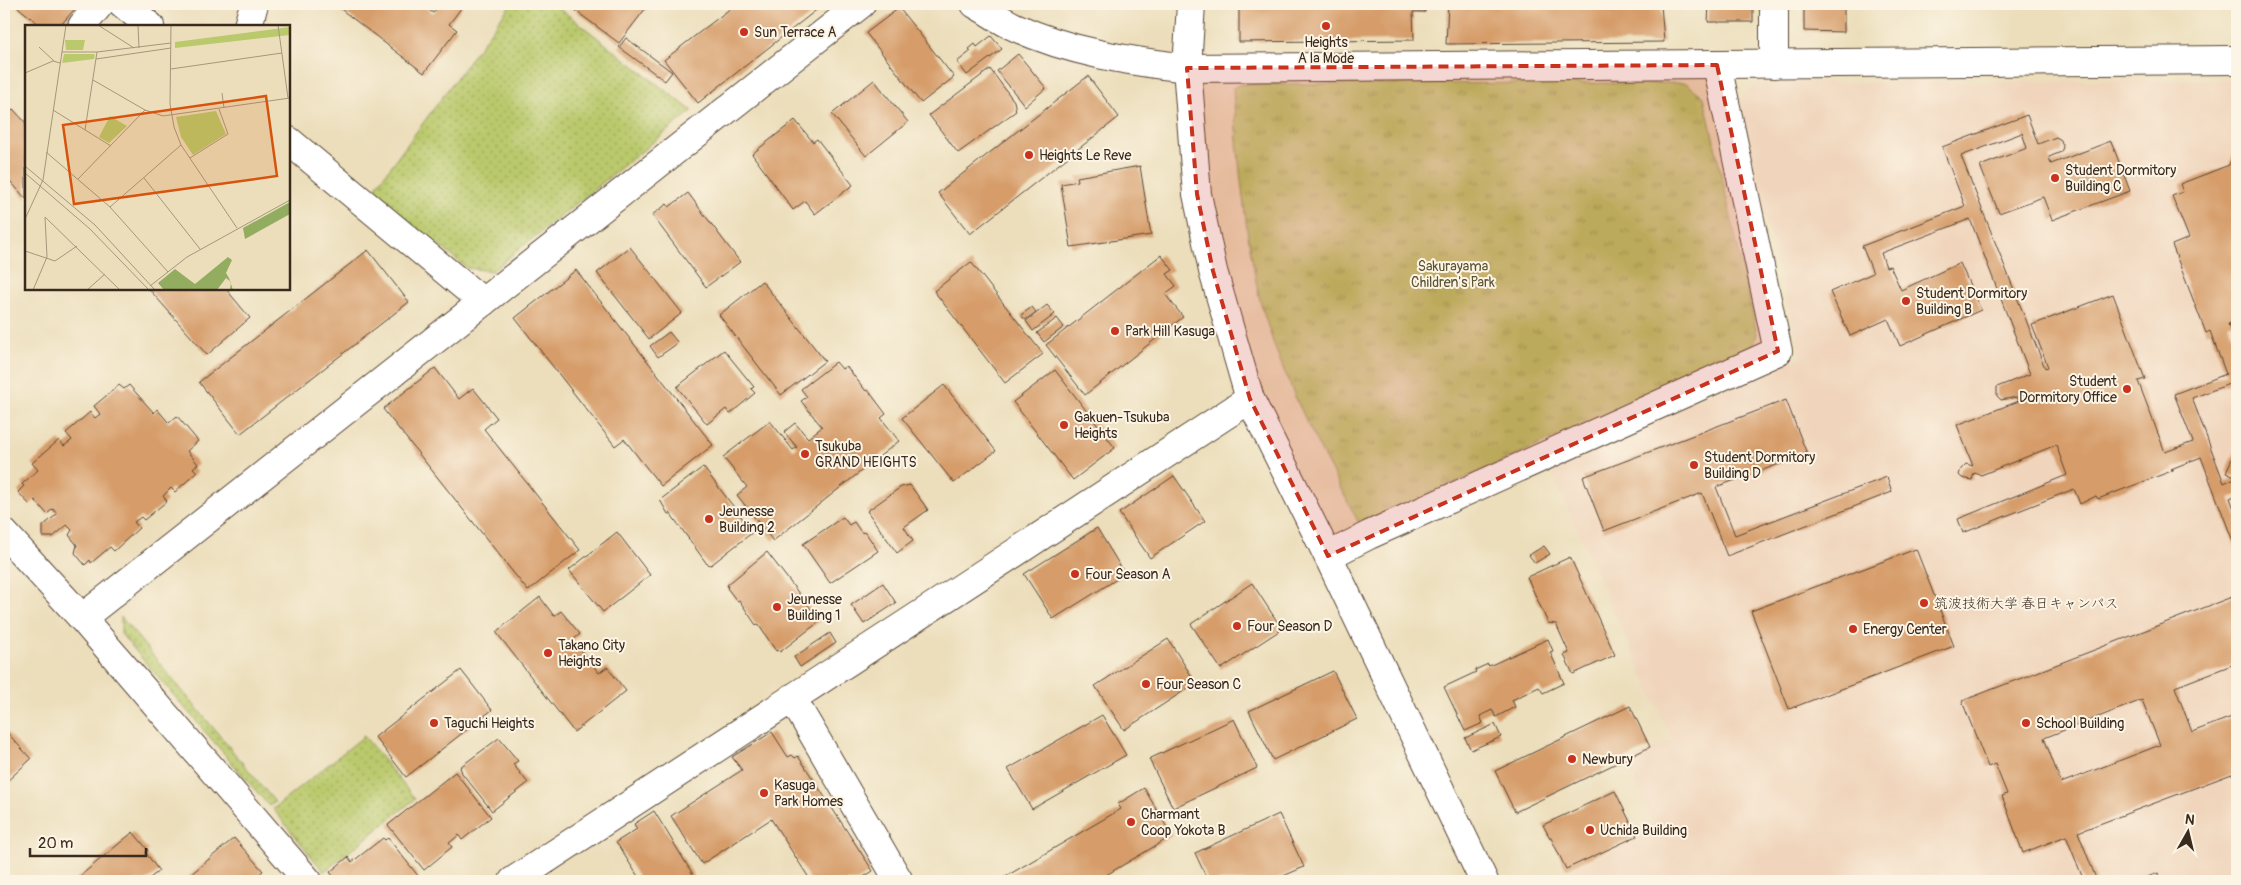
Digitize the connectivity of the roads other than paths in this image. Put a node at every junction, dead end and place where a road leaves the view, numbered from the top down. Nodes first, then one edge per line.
1 (100, 4) edge
2 (123, 4) edge
3 (254, 4) edge
4 (861, 4) edge
5 (975, 4) edge
6 (1191, 4) edge
7 (1774, 4) edge
8 (83, 25) edge
9 (149, 25) edge
10 (248, 25) edge
11 (2237, 60) edge
12 (1774, 64) junction
13 (1717, 65) junction
14 (1187, 68) junction
15 (290, 142) edge
16 (483, 302) junction
17 (1250, 399) junction
18 (4, 532) edge
19 (1328, 556) junction
20 (82, 618) junction
21 (792, 698) junction
22 (308, 881) edge
23 (513, 881) edge
24 (899, 881) edge
25 (1484, 881) edge

1 - 8 street
2 - 9 street
3 - 10 street
4 - 16 street
5 - 14 street
6 - 14 street
7 - 12 street
11 - 12 street
12 - 13 street
13 - 14 street
13 - 19 street
14 - 17 street
15 - 16 street
16 - 20 street
17 - 19 street
17 - 21 street
18 - 20 street
19 - 25 street
20 - 22 street
21 - 23 street
21 - 24 street

